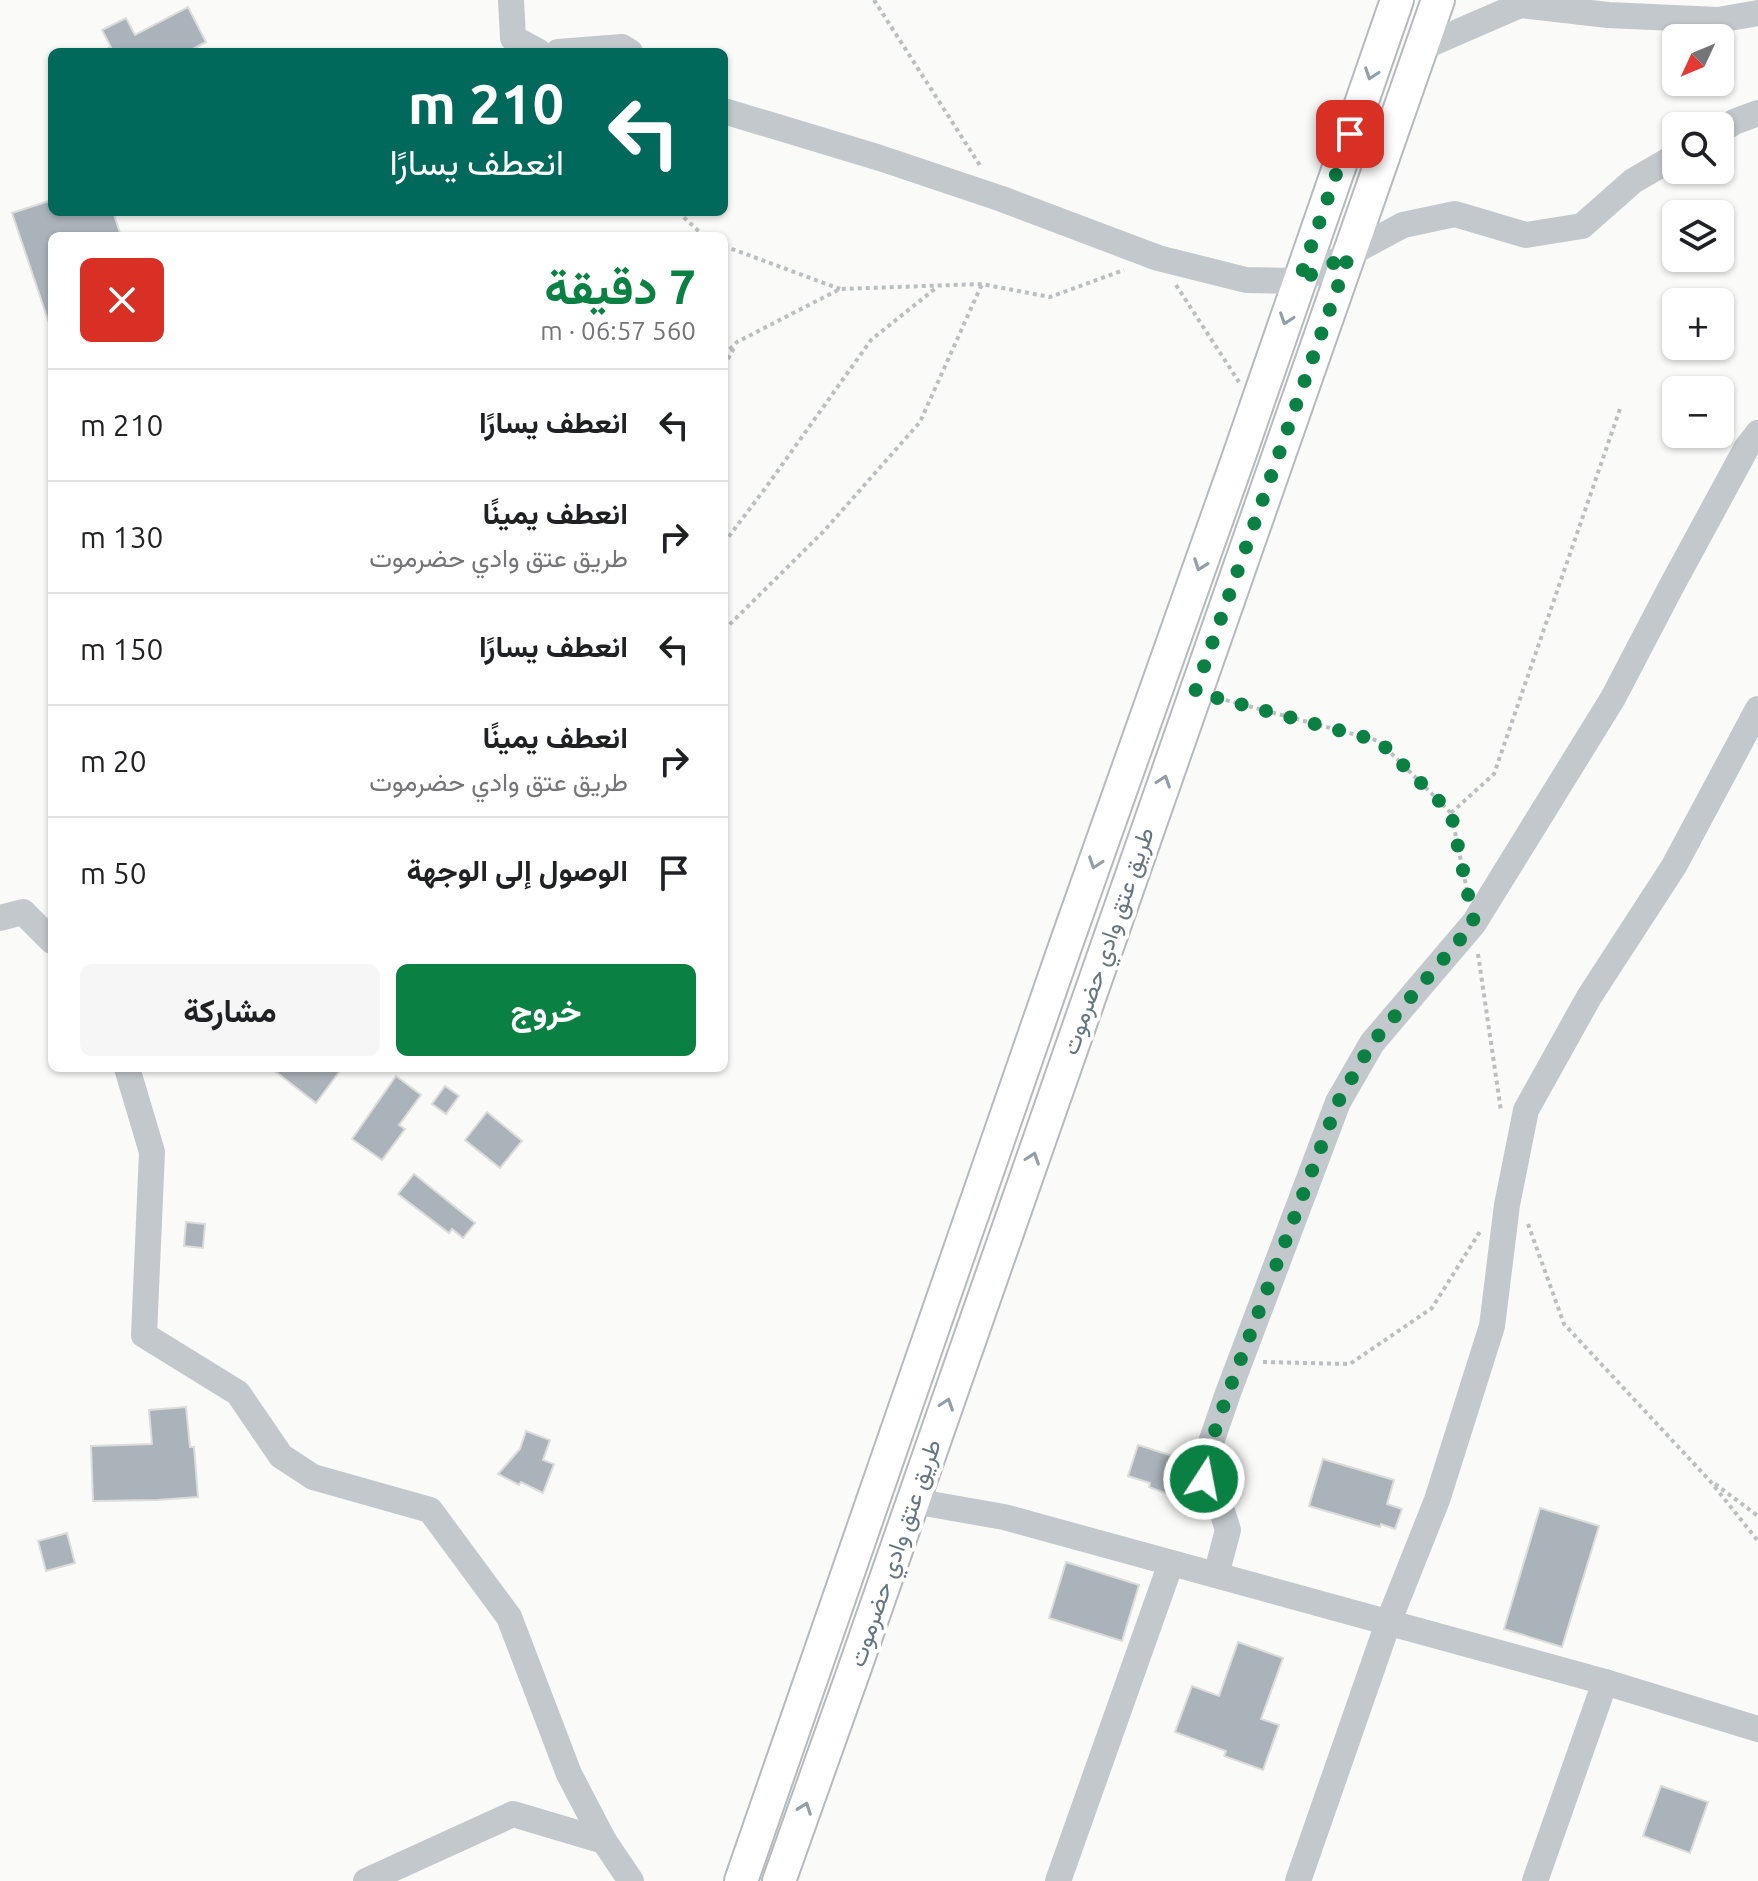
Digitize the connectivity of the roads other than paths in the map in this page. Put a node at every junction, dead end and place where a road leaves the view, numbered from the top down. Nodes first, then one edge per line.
1 (511, 0) edge
2 (1397, 0) edge
3 (1438, 0) edge
4 (1758, 13) edge
5 (532, 48) edge
6 (1421, 48) junction
7 (728, 112) edge
8 (1758, 113) edge
9 (1734, 122) edge
10 (1662, 164) edge
11 (1349, 255) junction
12 (1299, 281) junction
13 (1758, 433) edge
14 (1758, 709) edge
15 (0, 918) edge
16 (48, 937) edge
17 (128, 1072) edge
18 (913, 1501) junction
19 (1171, 1563) junction
20 (1216, 1575) junction
21 (1388, 1623) junction
22 (1605, 1682) junction
23 (1758, 1729) edge
24 (604, 1841) junction
25 (742, 1880) edge
26 (366, 1881) edge
27 (631, 1881) edge
28 (779, 1881) edge
29 (1058, 1881) edge
30 (1298, 1881) edge
31 (1535, 1881) edge

1 - 5 street
2 -> 12 main road, طريق عتق وادي حضرموت
3 - 6 main road, طريق عتق وادي حضرموت
4 - 6 street
6 - 11 main road, طريق عتق وادي حضرموت
7 - 12 street
8 - 9 street
10 - 11 street
11 - 12 street
18 -> 11 main road, طريق عتق وادي حضرموت
12 -> 25 main road, طريق عتق وادي حضرموت
13 - 20 street
14 - 21 street
15 - 16 street
17 - 24 street
18 - 19 street
28 -> 18 main road, طريق عتق وادي حضرموت
19 - 20 street
19 - 29 street
20 - 21 street
21 - 22 street
21 - 30 street
22 - 23 street
22 - 31 street
24 - 26 street
24 - 27 street

